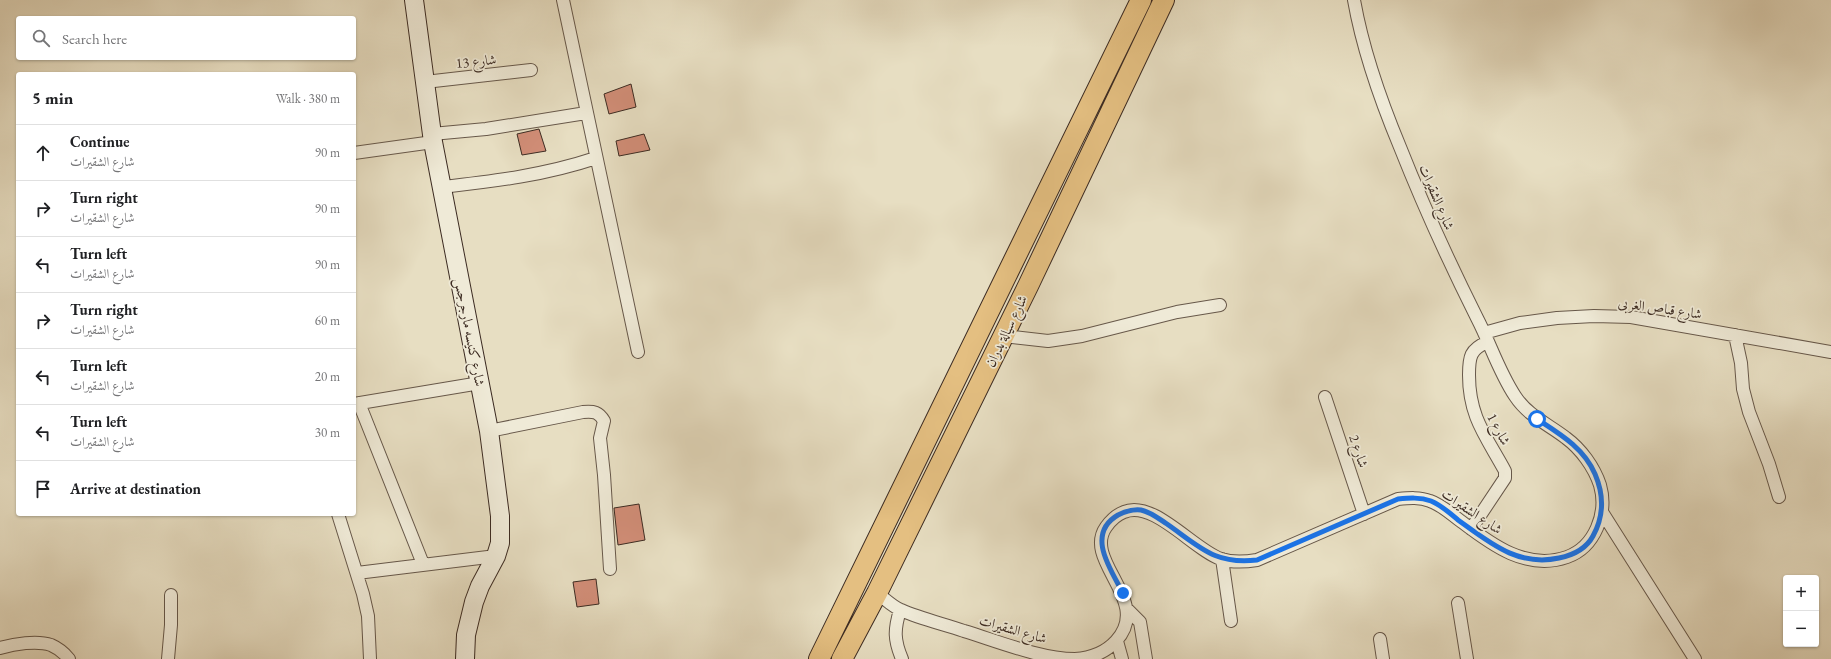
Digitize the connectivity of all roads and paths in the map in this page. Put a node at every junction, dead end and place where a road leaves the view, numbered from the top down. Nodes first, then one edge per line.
1 (414, 0) edge
2 (563, 0) edge
3 (1141, 0) edge
4 (1164, 0) edge
5 (1354, 0) edge
6 (531, 70) dead end
7 (425, 82) junction
8 (586, 113) junction
9 (433, 138) junction
10 (356, 153) edge
11 (596, 158) junction
12 (442, 187) junction
13 (1004, 282) junction
14 (1028, 286) junction
15 (1220, 305) dead end
16 (1004, 336) junction
17 (1735, 336) junction
18 (1486, 337) junction
19 (638, 352) dead end
20 (1831, 352) edge
21 (480, 383) junction
22 (1325, 397) dead end
23 (357, 403) edge
24 (489, 431) junction
25 (1779, 497) dead end
26 (1602, 512) junction
27 (1364, 514) junction
28 (339, 516) edge
29 (1471, 529) junction
30 (496, 556) junction
31 (1222, 559) junction
32 (423, 564) junction
33 (610, 569) dead end
34 (357, 572) junction
35 (877, 593) junction
36 (170, 595) dead end
37 (1458, 604) dead end
38 (1127, 609) junction
39 (900, 610) junction
40 (1231, 621) dead end
41 (1380, 639) dead end
42 (1116, 641) junction
43 (0, 648) edge
44 (1060, 658) edge
45 (70, 659) edge
46 (168, 659) edge
47 (370, 659) edge
48 (465, 659) edge
49 (819, 659) edge
50 (842, 659) edge
51 (902, 659) edge
52 (1122, 659) edge
53 (1146, 659) edge
54 (1383, 659) edge
55 (1467, 659) edge
56 (1695, 659) edge

1 - 7 street, شارع كنيسه مارجرجس
2 - 8 street
3 - 13 main road, شارع سيالة بدران
4 - 14 main road, شارع سيالة بدران
5 - 18 street, شارع الشقيرات
6 - 7 street, شارع 13
7 - 9 street, شارع كنيسه مارجرجس
8 - 9 street
8 - 11 street
9 - 10 street
9 - 12 street, شارع كنيسه مارجرجس
11 - 12 street
11 - 19 street
12 - 21 street, شارع كنيسه مارجرجس
13 - 14 main road
13 - 49 main road, شارع سيالة بدران
14 - 16 main road, شارع سيالة بدران
15 - 16 street
16 - 35 main road, شارع سيالة بدران
17 - 18 street, شارع قباص الغربى
17 - 20 street, شارع قباص الغربى
17 - 25 street
18 - 26 street, شارع الشقيرات
18 - 29 street, شارع 1
21 - 23 street
21 - 24 street, شارع كنيسه مارجرجس
22 - 27 street, شارع 2
23 - 32 street
24 - 30 street, شارع كنيسه مارجرجس
24 - 33 street
26 - 29 street, شارع الشقيرات
26 - 56 street
27 - 29 street, شارع الشقيرات
27 - 31 street, شارع الشقيرات
28 - 34 street
30 - 32 street
30 - 48 street, شارع كنيسه مارجرجس
31 - 38 street, شارع الشقيرات
31 - 40 street
32 - 34 street
34 - 47 street
35 - 39 street, شارع الشقيرات
35 - 50 main road, شارع سيالة بدران
36 - 46 street
37 - 55 street
38 - 42 street, شارع الشقيرات
38 - 53 street
39 - 44 street, شارع الشقيرات
39 - 51 street
41 - 54 street
42 - 44 street, شارع الشقيرات
42 - 52 street
43 - 45 street

